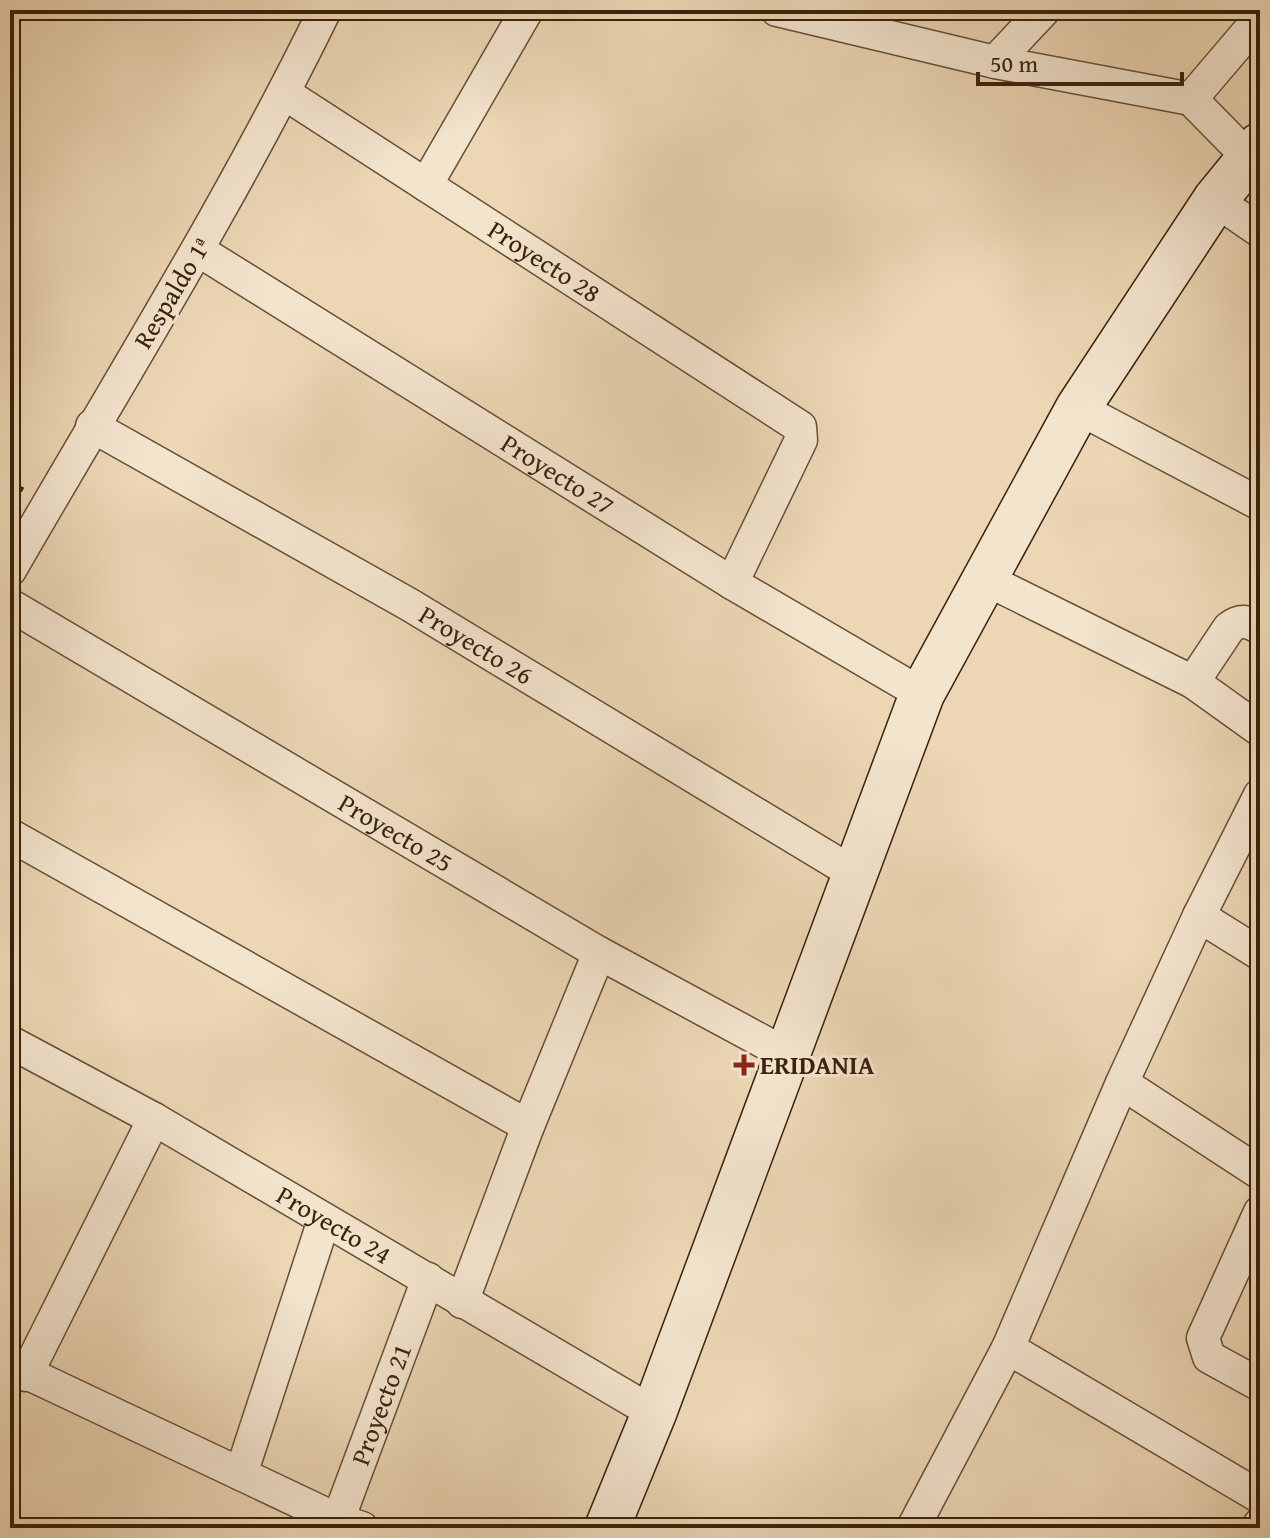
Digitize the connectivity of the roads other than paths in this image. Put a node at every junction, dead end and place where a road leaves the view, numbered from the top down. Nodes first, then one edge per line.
1 (325, 10) edge
2 (527, 10) edge
3 (777, 10) edge
4 (1044, 10) edge
5 (832, 16) edge
6 (1260, 18) edge
7 (995, 62) junction
8 (284, 93) junction
9 (1191, 99) junction
10 (1254, 151) edge
11 (426, 185) junction
12 (1215, 200) junction
13 (1260, 231) edge
14 (198, 250) junction
15 (1078, 408) junction
16 (92, 426) junction
17 (1260, 504) edge
18 (10, 570) edge
19 (985, 579) junction
20 (732, 583) junction
21 (10, 605) edge
22 (1260, 628) edge
23 (1193, 682) junction
24 (922, 694) junction
25 (1260, 730) edge
26 (1260, 795) edge
27 (10, 835) edge
28 (855, 874) junction
29 (1199, 916) junction
30 (599, 953) junction
31 (1260, 954) edge
32 (10, 1042) edge
33 (786, 1054) junction
34 (1122, 1083) junction
35 (154, 1119) junction
36 (528, 1126) junction
37 (1260, 1173) edge
38 (1260, 1212) edge
39 (324, 1220) junction
40 (428, 1279) junction
41 (462, 1302) junction
42 (1008, 1348) junction
43 (18, 1370) edge
44 (1260, 1385) edge
45 (654, 1413) junction
46 (241, 1474) junction
47 (1260, 1497) edge
48 (345, 1525) edge
49 (607, 1528) edge
50 (913, 1528) edge

1 - 8 street, Respaldo 1ª
2 - 11 street
3 - 5 street
4 - 7 street
5 - 7 street
6 - 9 street
7 - 9 street
8 - 11 street, Proyecto 28
8 - 14 street, Respaldo 1ª
9 - 10 street
10 - 12 main road
11 - 20 street, Proyecto 28
12 - 13 street
12 - 15 main road
14 - 16 street, Respaldo 1ª
14 - 20 street, Proyecto 27
15 - 17 street
15 - 19 main road
16 - 18 street, Respaldo 1ª
16 - 28 street, Proyecto 26
19 - 23 street
19 - 24 main road
20 - 24 street, Proyecto 27
21 - 30 street, Proyecto 25
22 - 23 street
23 - 25 street
24 - 28 main road
26 - 29 street
27 - 36 street
28 - 33 main road
29 - 31 street
29 - 34 street
30 - 33 street, Proyecto 25
30 - 36 street
32 - 35 street, Proyecto 24
33 - 45 main road
34 - 37 street
34 - 42 street
35 - 39 street, Proyecto 24
35 - 43 street
36 - 41 street
38 - 44 street
39 - 40 street, Proyecto 24
39 - 46 street
40 - 41 street, Proyecto 24
40 - 48 street, Proyecto 21
41 - 45 street, Proyecto 24
42 - 47 street
42 - 50 street
43 - 46 street
45 - 49 main road
46 - 48 street

